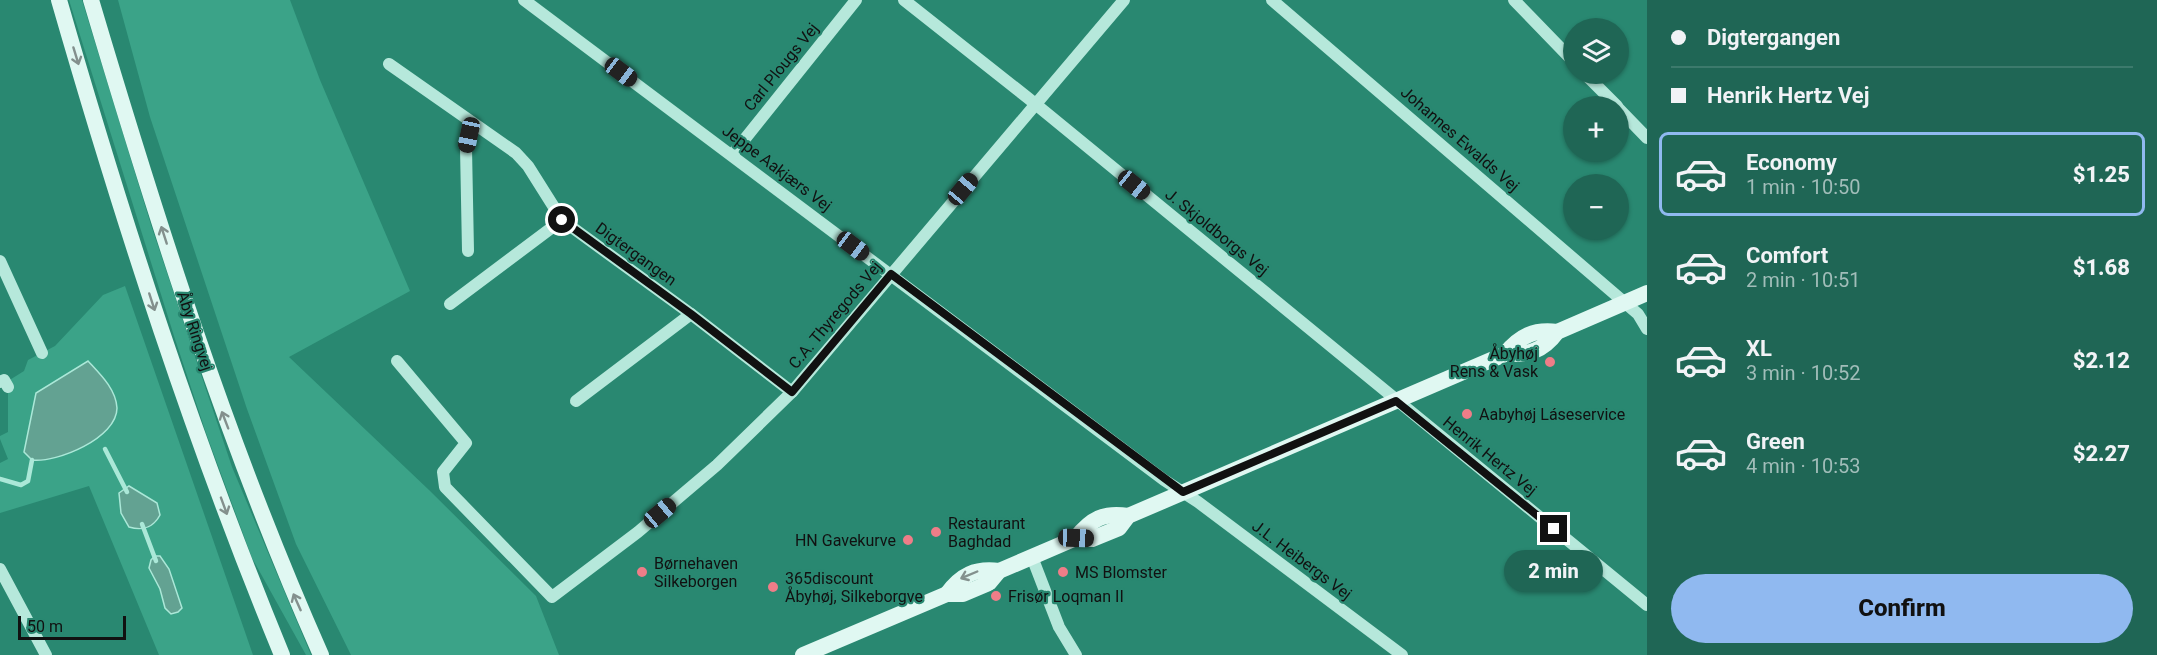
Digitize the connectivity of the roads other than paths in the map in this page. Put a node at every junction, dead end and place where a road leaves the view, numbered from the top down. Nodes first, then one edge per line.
1 (59, 0) edge
2 (91, 0) edge
3 (525, 0) edge
4 (856, 0) edge
5 (904, 0) edge
6 (1124, 0) edge
7 (1272, 0) edge
8 (1514, 0) edge
9 (1563, 51) edge
10 (389, 64) dead end
11 (1595, 84) edge
12 (1607, 96) edge
13 (1035, 104) junction
14 (1629, 119) edge
15 (472, 123) junction
16 (1647, 138) edge
17 (732, 155) junction
18 (562, 220) junction
19 (468, 251) dead end
20 (0, 261) edge
21 (891, 274) junction
22 (1647, 293) edge
23 (1625, 303) junction
24 (450, 304) dead end
25 (691, 314) junction
26 (1647, 329) edge
27 (42, 353) dead end
28 (398, 361) dead end
29 (792, 392) junction
30 (576, 401) dead end
31 (1396, 401) junction
32 (1183, 492) junction
33 (1032, 557) junction
34 (0, 568) edge
35 (1647, 605) edge
36 (46, 655) edge
37 (282, 655) edge
38 (321, 655) edge
39 (803, 655) edge
40 (1076, 655) edge
41 (1402, 655) edge

1 -> 37 main road, Åby Ringvej
38 -> 2 main road, Åby Ringvej
3 - 17 street, Jeppe Aakjærs Vej
4 - 17 street, Carl Plougs Vej
5 - 13 street, J. Skjoldborgs Vej
6 - 13 street, C.A. Thyregods Vej
7 - 23 street, Johannes Ewalds Vej
8 - 9 street
10 - 15 street, Digtergangen
11 - 12 street
13 - 21 street, C.A. Thyregods Vej
13 - 31 street, J. Skjoldborgs Vej
14 - 16 street
15 - 18 street, Digtergangen
15 - 19 street
17 - 21 street, Jeppe Aakjærs Vej
18 - 24 street
18 - 25 street, Digtergangen
20 - 27 street
21 - 29 street, C.A. Thyregods Vej
21 - 32 street, Jeppe Aakjærs Vej
22 - 23 main road
23 - 26 street, Johannes Ewalds Vej
23 - 31 main road
25 - 29 street, Digtergangen
25 - 30 street
28 - 29 street, C.A. Thyregods Vej
31 - 32 main road
31 - 35 street, Henrik Hertz Vej
32 - 33 main road
32 - 41 street, J.L. Heibergs Vej
33 - 39 main road
33 - 40 street
34 - 36 street

